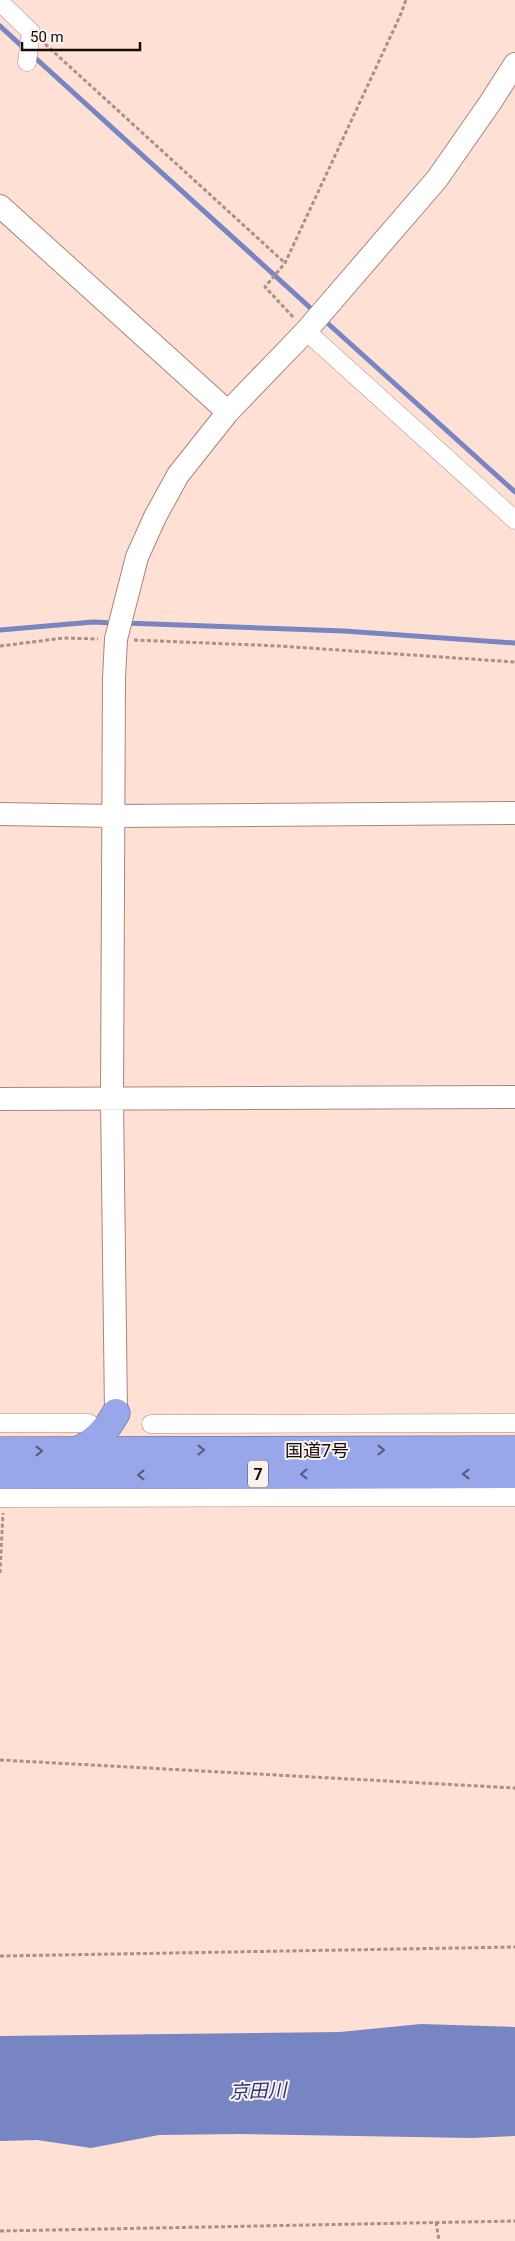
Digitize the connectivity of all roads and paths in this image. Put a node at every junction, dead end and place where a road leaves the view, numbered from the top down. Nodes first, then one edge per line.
1 (406, 0) edge
2 (0, 2) edge
3 (32, 35) junction
4 (26, 62) dead end
5 (515, 64) edge
6 (0, 206) edge
7 (285, 263) junction
8 (315, 320) junction
9 (228, 412) junction
10 (515, 520) edge
11 (116, 640) junction
12 (0, 646) edge
13 (515, 662) edge
14 (515, 813) edge
15 (0, 814) edge
16 (113, 816) junction
17 (515, 1097) edge
18 (112, 1098) junction
19 (0, 1099) edge
20 (116, 1413) junction
21 (0, 1422) edge
22 (89, 1423) dead end
23 (515, 1424) edge
24 (152, 1437) junction
25 (77, 1450) junction
26 (515, 1450) edge
27 (0, 1451) edge
28 (515, 1474) edge
29 (1, 1490) edge
30 (515, 1497) edge
31 (0, 1573) edge
32 (0, 1760) edge
33 (515, 1788) edge
34 (515, 1947) edge
35 (0, 1956) edge
36 (515, 2221) edge
37 (436, 2222) junction
38 (0, 2231) edge
39 (439, 2241) edge

1 - 7 path
2 - 3 street
3 - 4 street
3 - 7 path
5 - 8 street
6 - 9 street
7 - 8 path
8 - 9 street
8 - 10 street
9 - 11 street
11 - 12 path
11 - 13 path
11 - 16 street
14 - 16 street
15 - 16 street
16 - 18 street
17 - 18 street
18 - 19 street
18 - 20 street
20 - 24 highway
20 - 25 highway
21 - 22 street
23 - 24 street
24 - 25 highway, 国道7号 / 7
24 -> 26 highway, 国道7号 / 7
27 -> 25 highway, 国道7号 / 7
28 -> 29 highway, 国道7号 / 7
29 - 30 street
29 - 31 path
32 - 33 path
34 - 35 path
36 - 37 path
37 - 38 path
37 - 39 path

